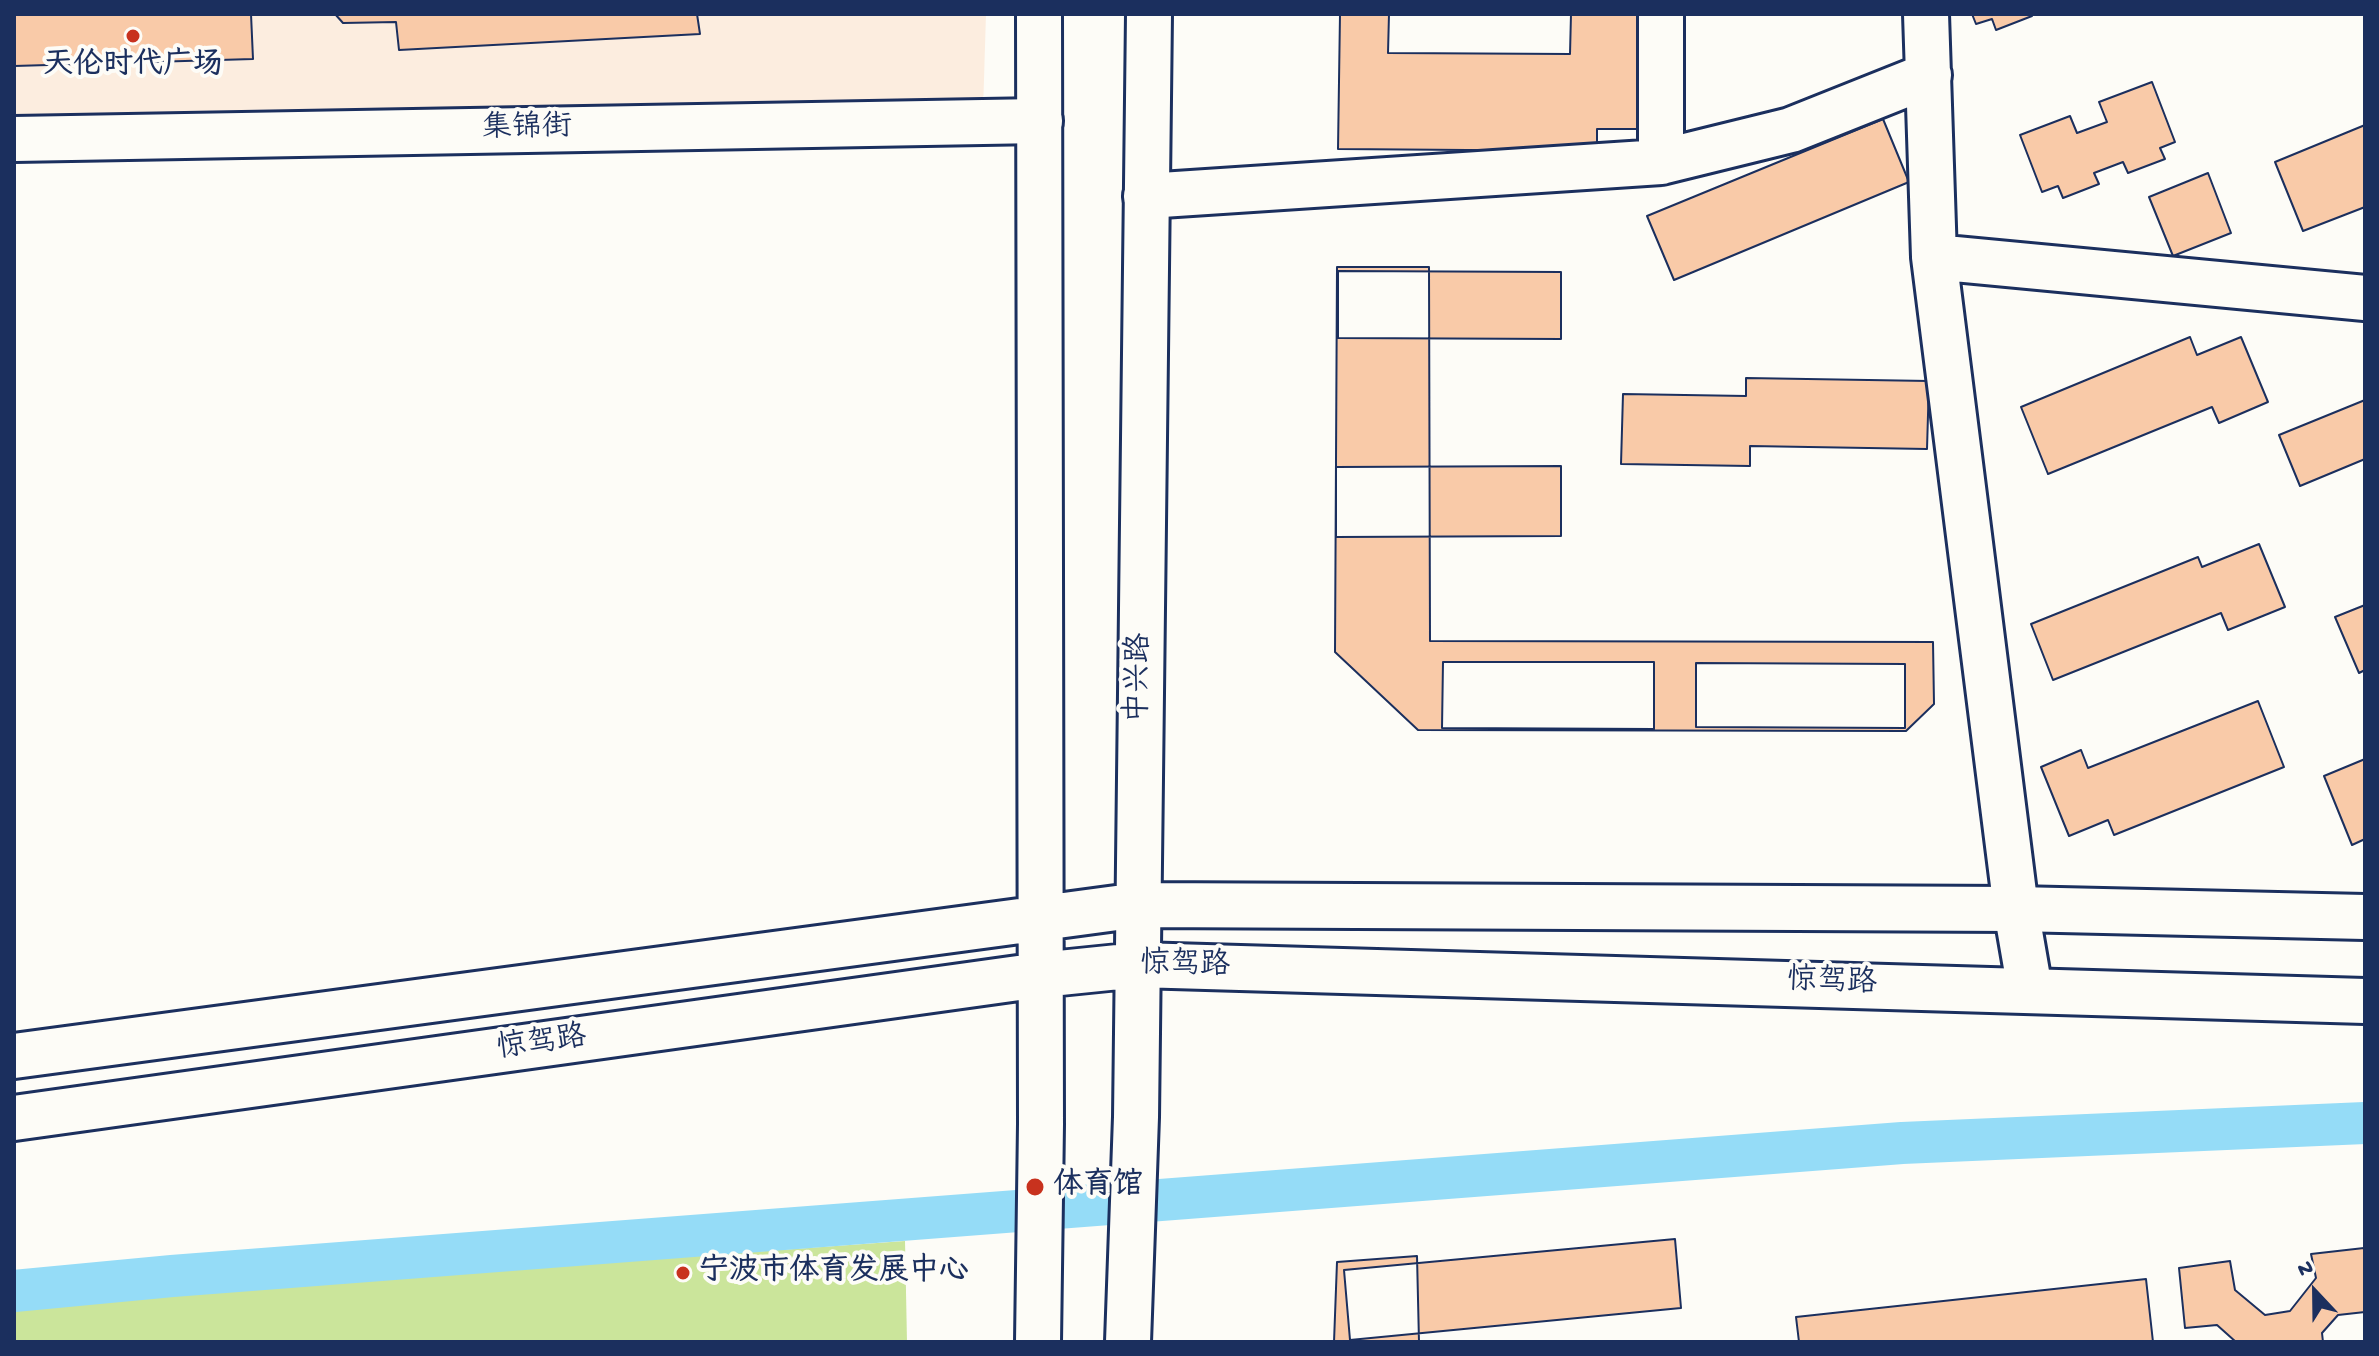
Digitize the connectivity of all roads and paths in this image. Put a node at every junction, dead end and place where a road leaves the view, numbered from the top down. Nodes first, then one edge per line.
1 (1039, 14) edge
2 (1149, 14) edge
3 (1661, 14) edge
4 (1926, 14) edge
5 (1929, 75) junction
6 (1040, 121) junction
7 (14, 139) edge
8 (1661, 162) junction
9 (1146, 196) junction
10 (1934, 257) junction
11 (2365, 298) edge
12 (1139, 905) junction
13 (2016, 909) junction
14 (2365, 917) edge
15 (1040, 920) junction
16 (1138, 965) junction
17 (1040, 975) junction
18 (2030, 990) junction
19 (2365, 1001) edge
20 (14, 1056) edge
21 (14, 1118) edge
22 (1038, 1342) edge
23 (1128, 1342) edge

1 - 6 main road
2 - 9 main road, 中兴路
3 - 8 main road
4 - 5 main road
5 - 8 main road
5 - 10 main road
6 - 7 main road, 集锦街
6 - 15 main road
8 - 9 main road
9 - 12 main road, 中兴路
10 - 11 main road
10 - 13 main road
12 - 13 main road, 惊驾路
12 - 15 main road, 惊驾路
12 - 16 main road, 中兴路
13 - 14 main road, 惊驾路
13 - 18 main road
15 - 17 main road
15 - 20 main road, 惊驾路
16 - 17 main road, 惊驾路
16 - 18 main road, 惊驾路
16 - 23 main road, 中兴路
17 - 21 main road, 惊驾路
17 - 22 main road
18 - 19 main road, 惊驾路

